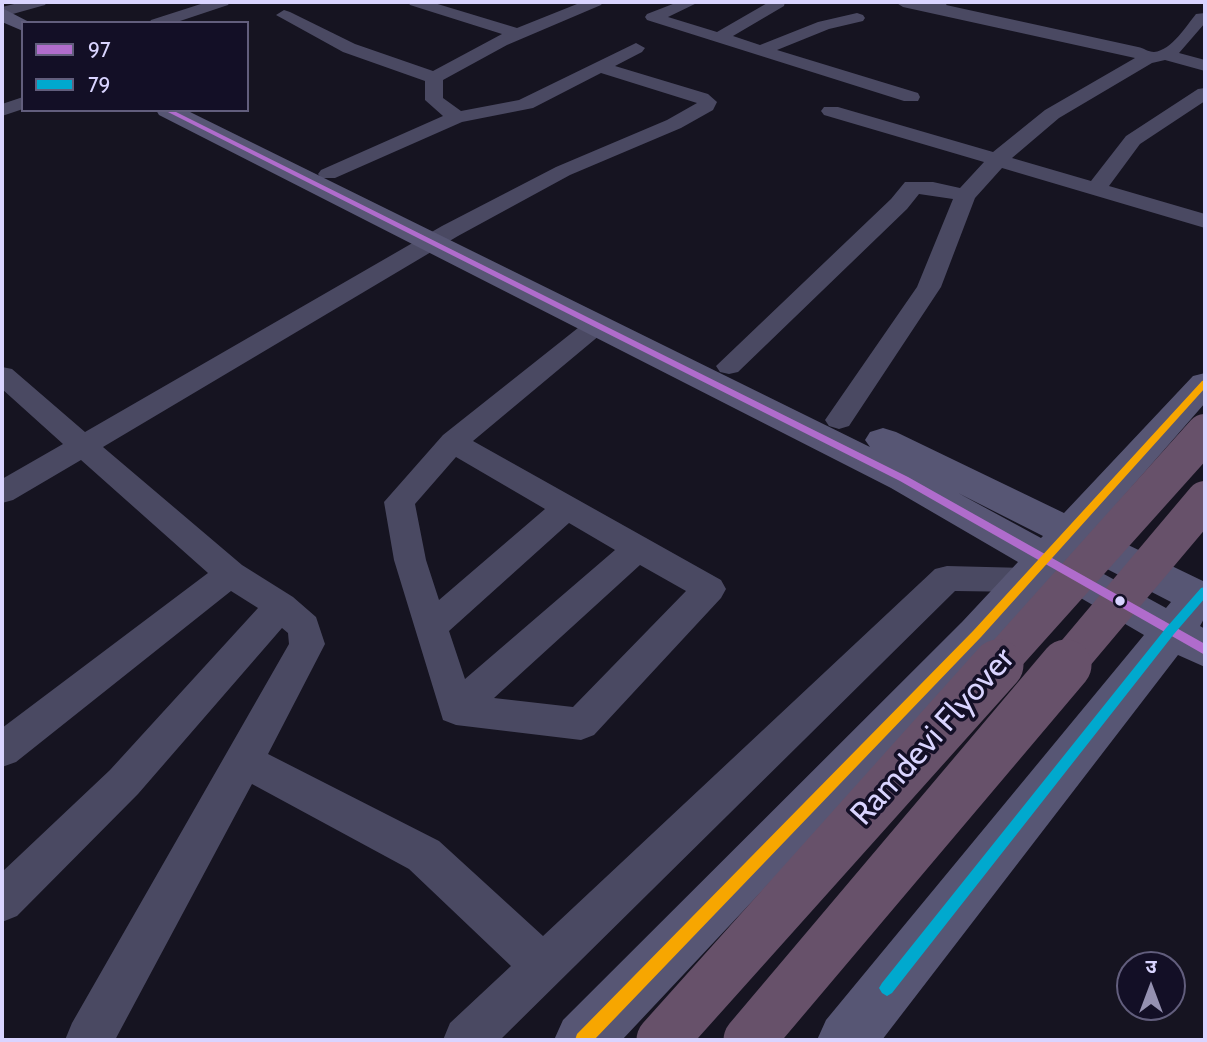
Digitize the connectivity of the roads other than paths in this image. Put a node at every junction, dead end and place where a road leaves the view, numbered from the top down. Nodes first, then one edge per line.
1 (39, 2) edge
2 (222, 2) edge
3 (416, 2) edge
4 (594, 2) edge
5 (691, 2) edge
6 (903, 2) edge
7 (778, 3) edge
8 (939, 5) edge
9 (1020, 9) dead end
10 (2, 13) edge
11 (284, 15) dead end
12 (1202, 16) dead end
13 (857, 18) dead end
14 (163, 21) edge
15 (1003, 22) junction
16 (21, 24) edge
17 (2, 28) edge
18 (518, 34) junction
19 (21, 37) edge
20 (718, 38) junction
21 (636, 48) dead end
22 (759, 51) junction
23 (1158, 57) junction
24 (1205, 66) edge
25 (601, 67) junction
26 (434, 78) junction
27 (1205, 93) edge
28 (911, 97) dead end
29 (21, 104) edge
30 (2, 110) edge
31 (831, 111) dead end
32 (171, 112) edge
33 (201, 112) edge
34 (457, 117) junction
35 (999, 158) junction
36 (328, 174) junction
37 (1097, 188) junction
38 (965, 196) junction
39 (1205, 221) edge
40 (440, 237) junction
41 (597, 326) junction
42 (729, 366) junction
43 (2, 375) edge
44 (1205, 383) edge
45 (839, 420) junction
46 (1205, 433) edge
47 (453, 442) junction
48 (80, 446) junction
49 (2, 493) edge
50 (1205, 500) edge
51 (567, 507) junction
52 (638, 548) junction
53 (1047, 557) junction
54 (230, 574) junction
55 (281, 606) junction
56 (1197, 614) edge
57 (431, 627) junction
58 (456, 709) junction
59 (2, 750) edge
60 (244, 761) junction
61 (2, 901) edge
62 (544, 967) junction
63 (593, 1029) edge
64 (89, 1040) edge
65 (467, 1040) edge
66 (662, 1040) edge
67 (749, 1040) edge
68 (846, 1040) edge

1 - 10 street
2 - 14 street
3 - 18 street
4 - 18 street
5 - 20 street
6 - 8 street
7 - 20 street
8 - 15 street
9 - 15 street
10 - 16 main road
11 - 26 street
12 - 23 street
13 - 22 street
15 - 23 street
17 - 19 main road
18 - 26 street
20 - 22 street
21 - 25 street
22 - 28 street
23 - 24 street
23 - 35 street
25 - 34 street
25 - 40 street
26 - 34 street
27 - 37 street
29 - 30 street
31 - 35 street
32 - 40 main road
33 - 36 main road
34 - 36 street
35 - 37 street
35 - 38 street
36 - 40 main road
37 - 39 street
38 - 42 street
38 - 45 street
40 - 41 main road
40 - 42 main road
40 - 48 street
41 - 47 street
41 - 53 main road
42 - 45 main road
43 - 48 street
44 - 53 main road
45 - 53 main road
46 - 66 highway, Ramdevi Flyover, bridge
47 - 51 street
47 - 57 street
48 - 49 street
48 - 54 street
50 - 67 highway, Ramdevi Flyover, bridge
51 - 52 street
51 - 57 street
52 - 58 street
52 - 58 street
53 - 56 main road
53 - 56 main road
53 - 62 street
53 - 63 main road
54 - 55 street
54 - 59 street
55 - 60 street
55 - 61 street
56 - 68 main road
57 - 58 street
60 - 62 street
60 - 64 street
62 - 65 street

